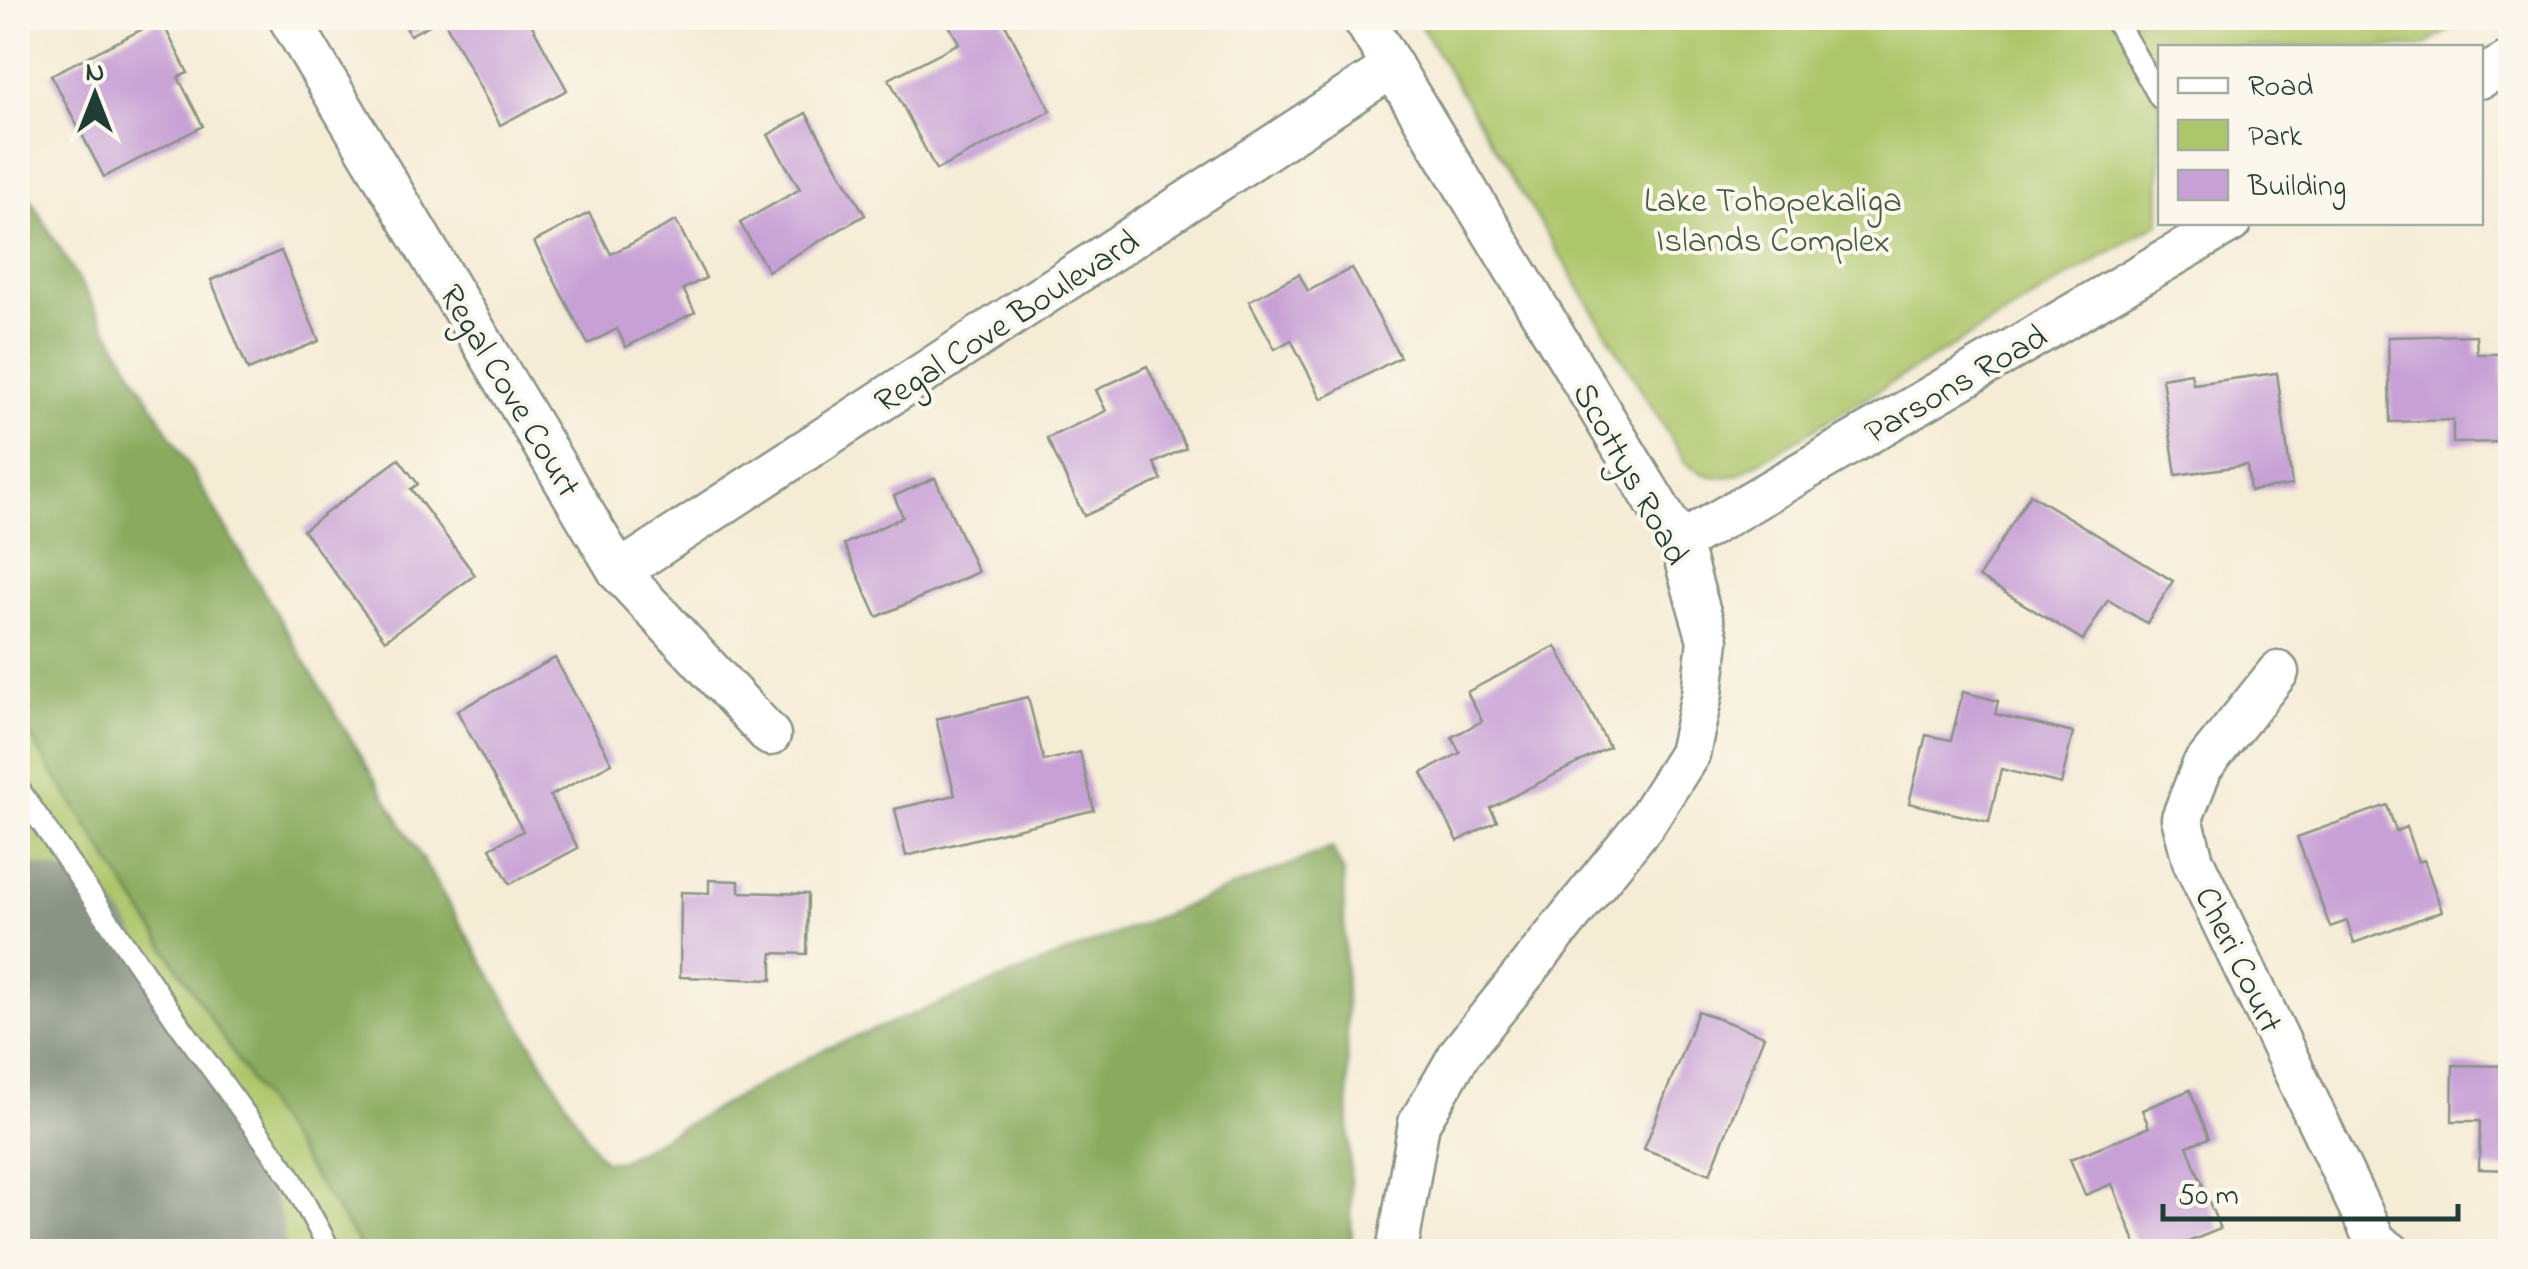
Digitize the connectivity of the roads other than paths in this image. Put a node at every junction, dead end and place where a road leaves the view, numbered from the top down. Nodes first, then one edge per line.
1 (289, 18) edge
2 (1363, 18) edge
3 (2114, 18) edge
4 (2510, 61) edge
5 (1393, 68) junction
6 (2483, 76) edge
7 (2158, 95) edge
8 (2226, 225) edge
9 (1680, 543) junction
10 (620, 572) junction
11 (2278, 672) dead end
12 (770, 734) dead end
13 (18, 788) edge
14 (331, 1252) edge
15 (1397, 1252) edge
16 (2390, 1252) edge

1 - 10 street, Regal Cove Court
2 - 5 street, Scottys Road
3 - 7 lane
4 - 6 street
5 - 9 street, Scottys Road
5 - 10 street, Regal Cove Boulevard
8 - 9 street, Parsons Road
9 - 15 street, Scottys Road
10 - 12 street, Regal Cove Court
11 - 16 street, Cheri Court
13 - 14 lane

